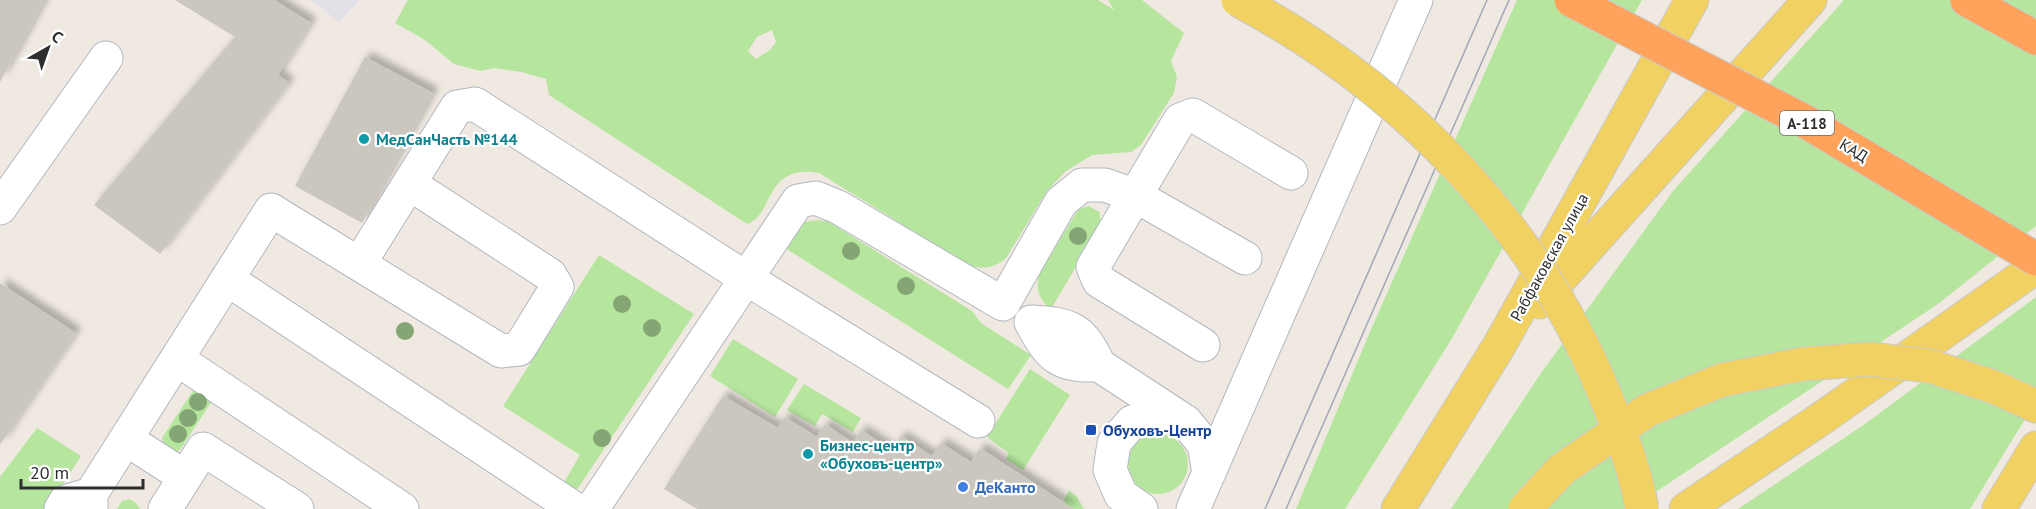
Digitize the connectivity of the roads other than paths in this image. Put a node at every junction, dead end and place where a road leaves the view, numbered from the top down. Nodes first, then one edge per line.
1 (1238, 0) edge
2 (1416, 0) edge
3 (1571, 0) edge
4 (1692, 0) edge
5 (1810, 0) edge
6 (1967, 0) edge
7 (2036, 38) edge
8 (106, 58) dead end
9 (1291, 173) dead end
10 (410, 184) junction
11 (1136, 196) junction
12 (0, 208) edge
13 (1245, 258) dead end
14 (2036, 259) edge
15 (359, 264) junction
16 (2036, 267) edge
17 (744, 277) junction
18 (227, 279) junction
19 (1003, 304) junction
20 (1203, 345) dead end
21 (1499, 346) junction
22 (177, 359) junction
23 (1242, 396) junction
24 (2036, 406) edge
25 (978, 421) dead end
26 (1185, 421) junction
27 (126, 439) junction
28 (2036, 448) edge
29 (185, 477) junction
30 (1194, 497) edge
31 (91, 501) edge
32 (170, 507) edge
33 (61, 509) edge
34 (297, 509) edge
35 (402, 509) edge
36 (574, 509) edge
37 (592, 509) edge
38 (1141, 509) edge
39 (1398, 509) edge
40 (1525, 509) edge
41 (1642, 509) edge
42 (1686, 509) edge
43 (2000, 509) edge

1 - 41 main road, bridge
2 - 23 street
3 - 14 highway, КАД / А-118, bridge
4 - 21 main road, Рабфаковская улица
5 - 21 main road
6 - 7 highway
8 - 12 street
9 - 11 street
10 - 15 street
10 - 15 street
10 - 17 street
11 - 13 street
11 - 19 street
11 - 20 street
15 - 18 street
16 - 42 main road
17 - 19 street
17 - 25 street
17 - 37 street
18 - 22 street
18 - 36 street
19 - 26 street
21 - 39 main road, Рабфаковская улица
22 - 27 street
22 - 35 street
23 - 26 street
23 - 30 street
24 - 40 main road, bridge
26 - 30 street
26 - 38 street
27 - 29 street
27 - 31 street
28 - 43 main road
29 - 32 street
29 - 34 street
31 - 33 street

